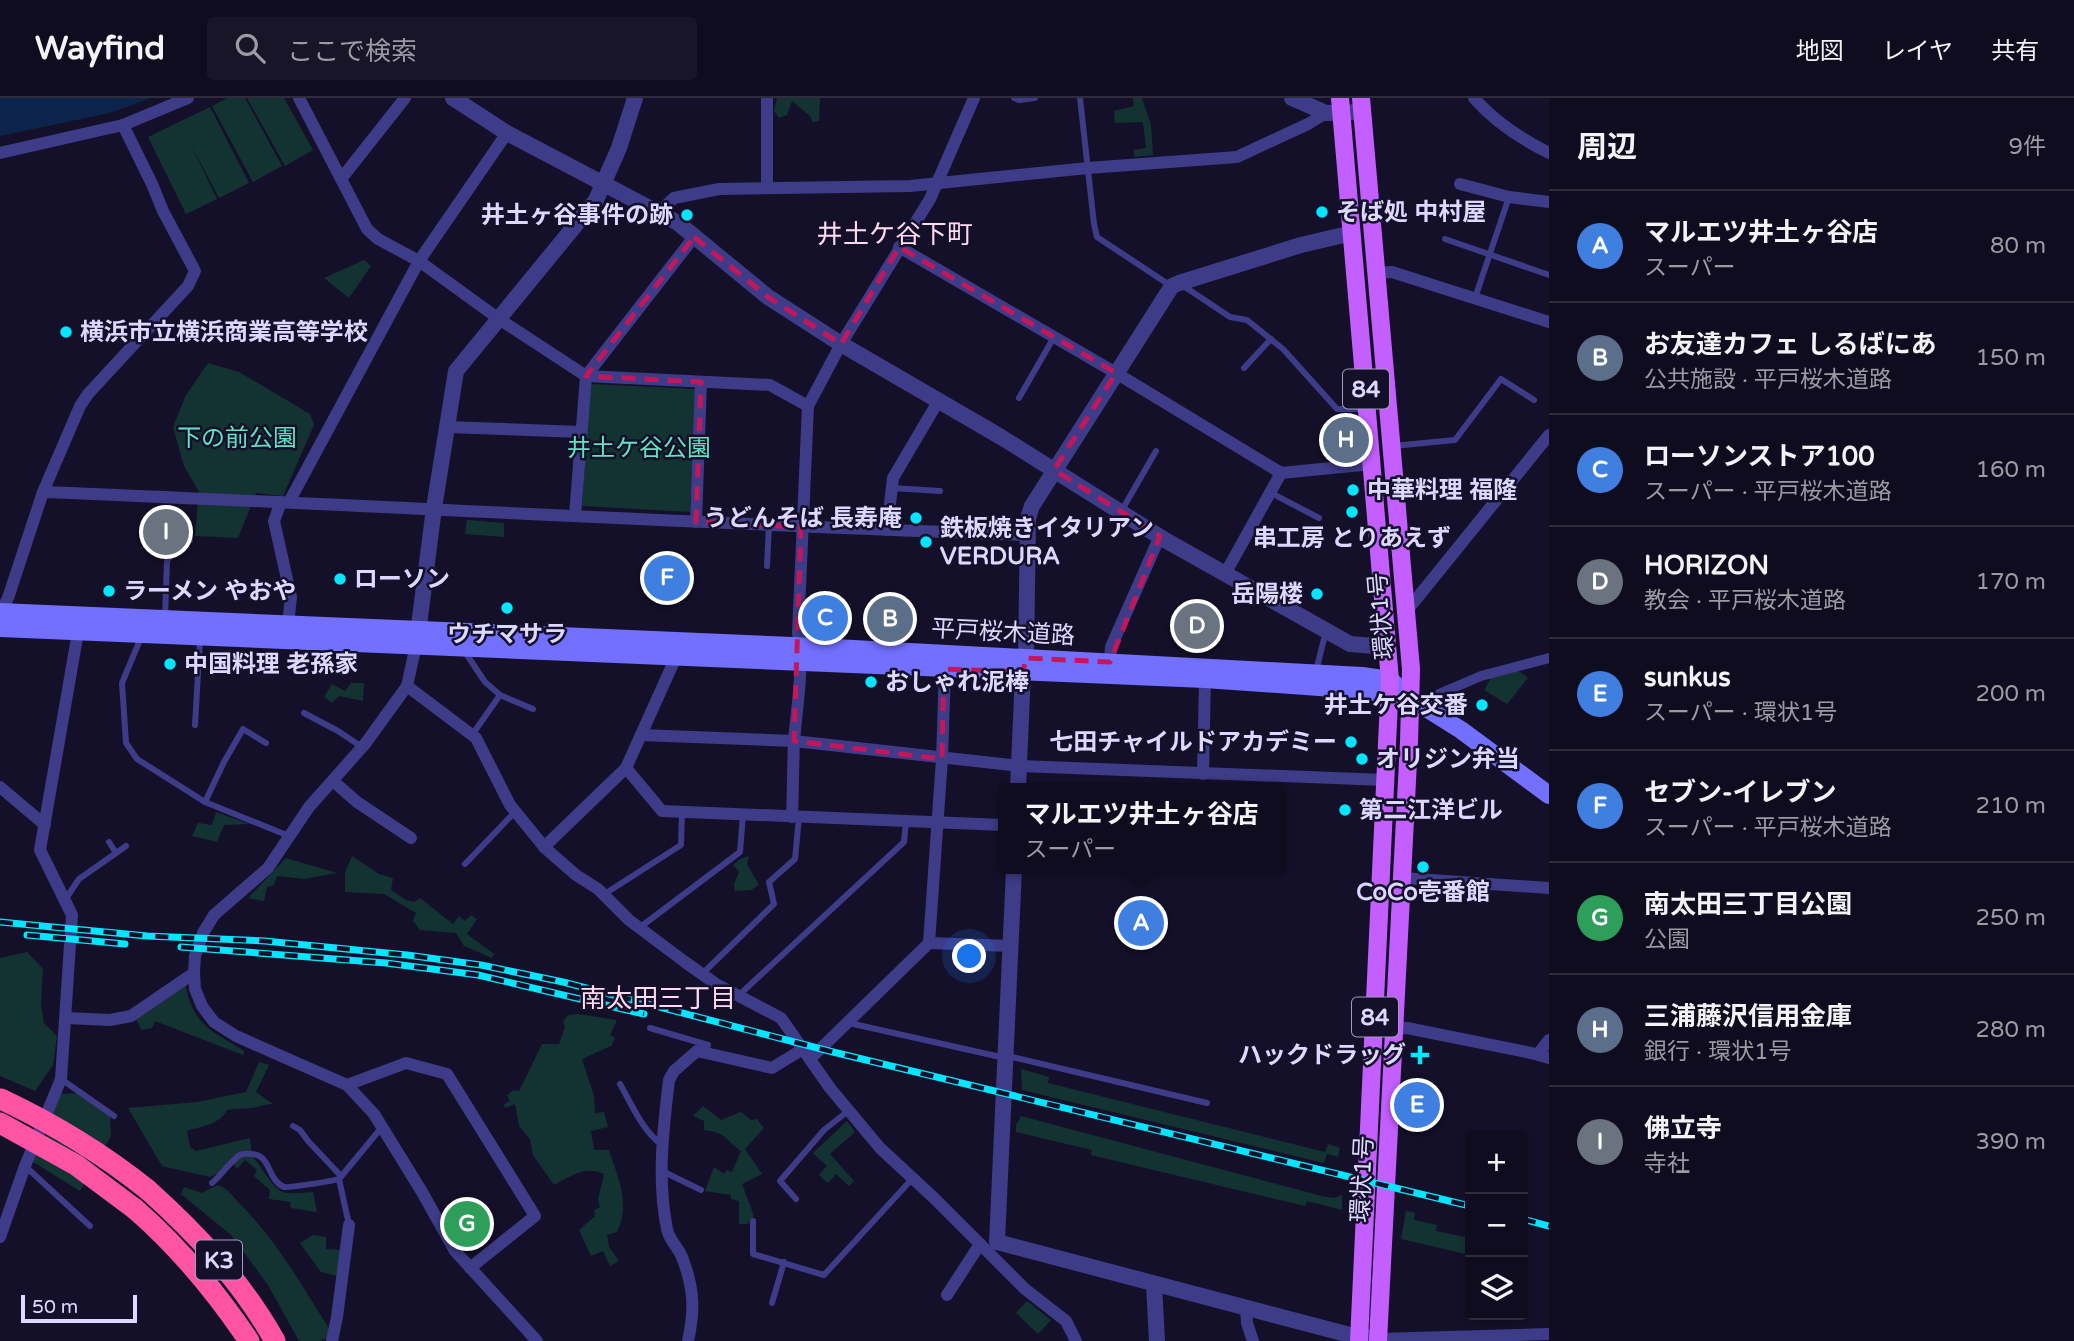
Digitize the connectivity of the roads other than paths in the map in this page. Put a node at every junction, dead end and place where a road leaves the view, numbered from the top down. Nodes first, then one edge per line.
1 (188, 98) edge
2 (299, 98) edge
3 (405, 98) edge
4 (635, 98) edge
5 (767, 98) edge
6 (974, 98) edge
7 (1014, 98) edge
8 (1034, 98) edge
9 (1080, 98) edge
10 (1292, 98) edge
11 (1474, 98) edge
12 (457, 99) edge
13 (1364, 103) edge
14 (1335, 108) edge
15 (123, 125) junction
16 (507, 133) junction
17 (0, 153) edge
18 (1549, 153) edge
19 (1088, 169) junction
20 (341, 179) junction
21 (604, 184) junction
22 (936, 184) junction
23 (1460, 184) dead end
24 (767, 187) junction
25 (1509, 197) junction
26 (1549, 202) edge
27 (658, 213) junction
28 (1352, 233) junction
29 (694, 237) junction
30 (1445, 239) dead end
31 (900, 247) junction
32 (1490, 253) junction
33 (419, 261) junction
34 (1376, 273) junction
35 (1549, 275) edge
36 (1175, 285) junction
37 (1475, 298) junction
38 (499, 319) junction
39 (1549, 321) edge
40 (1055, 337) junction
41 (1271, 340) junction
42 (841, 344) junction
43 (1244, 368) dead end
44 (1116, 373) junction
45 (586, 376) junction
46 (701, 382) junction
47 (1019, 398) dead end
48 (939, 400) junction
49 (1534, 400) dead end
50 (808, 406) junction
51 (1367, 409) junction
52 (447, 427) junction
53 (581, 432) junction
54 (1549, 435) edge
55 (1391, 446) junction
56 (1156, 451) dead end
57 (1372, 464) junction
58 (1054, 470) junction
59 (1282, 473) junction
60 (892, 488) junction
61 (940, 491) dead end
62 (43, 492) junction
63 (1271, 493) junction
64 (285, 502) junction
65 (434, 508) junction
66 (1121, 512) junction
67 (575, 516) junction
68 (1319, 518) dead end
69 (696, 522) junction
70 (769, 526) junction
71 (802, 527) junction
72 (887, 530) junction
73 (1027, 534) junction
74 (1160, 536) junction
75 (190, 540) dead end
76 (767, 566) dead end
77 (1225, 574) junction
78 (0, 612) edge
79 (1405, 613) junction
80 (165, 620) junction
81 (288, 625) junction
82 (0, 628) edge
83 (1326, 630) junction
84 (78, 632) junction
85 (142, 634) junction
86 (200, 637) junction
87 (418, 638) junction
88 (462, 647) junction
89 (1387, 647) junction
90 (800, 654) junction
91 (676, 657) junction
92 (1549, 658) edge
93 (1110, 662) junction
94 (1025, 665) junction
95 (945, 669) junction
96 (1315, 673) junction
97 (1205, 679) junction
98 (407, 686) junction
99 (1390, 686) junction
100 (1439, 694) dead end
101 (500, 695) junction
102 (1410, 698) junction
103 (533, 709) dead end
104 (304, 713) dead end
105 (195, 724) dead end
106 (472, 735) junction
107 (641, 735) junction
108 (794, 741) junction
109 (266, 743) dead end
110 (362, 747) junction
111 (942, 759) junction
112 (1020, 766) junction
113 (626, 768) junction
114 (1203, 774) junction
115 (1385, 780) junction
116 (333, 781) junction
117 (1018, 783) edge
118 (0, 787) edge
119 (1549, 794) edge
120 (205, 802) junction
121 (515, 812) junction
122 (682, 812) junction
123 (743, 814) junction
124 (795, 817) junction
125 (906, 821) junction
126 (938, 822) junction
127 (44, 825) junction
128 (998, 825) edge
129 (289, 836) junction
130 (411, 838) dead end
131 (109, 842) dead end
132 (126, 846) dead end
133 (544, 847) junction
134 (116, 853) junction
135 (465, 864) dead end
136 (1014, 874) edge
137 (1402, 878) junction
138 (1549, 888) edge
139 (603, 895) junction
140 (65, 900) junction
141 (639, 928) junction
142 (929, 943) junction
143 (1011, 946) junction
144 (194, 973) junction
145 (702, 975) junction
146 (738, 996) junction
147 (65, 1018) junction
148 (847, 1022) junction
149 (650, 1028) dead end
150 (1393, 1029) junction
151 (1549, 1040) edge
152 (705, 1052) junction
153 (807, 1054) junction
154 (1543, 1056) edge
155 (1007, 1057) junction
156 (61, 1079) junction
157 (620, 1084) dead end
158 (347, 1085) junction
159 (0, 1099) edge
160 (1207, 1103) dead end
161 (848, 1111) junction
162 (114, 1116) dead end
163 (0, 1123) edge
164 (293, 1126) dead end
165 (382, 1127) junction
166 (662, 1146) junction
167 (25, 1166) junction
168 (662, 1171) junction
169 (340, 1178) junction
170 (912, 1179) junction
171 (212, 1183) dead end
172 (701, 1190) dead end
173 (796, 1199) dead end
174 (753, 1221) dead end
175 (349, 1225) joint
176 (90, 1226) dead end
177 (0, 1237) edge
178 (988, 1246) junction
179 (783, 1262) junction
180 (470, 1268) junction
181 (1154, 1284) junction
182 (947, 1295) dead end
183 (772, 1303) dead end
184 (1246, 1308) junction
185 (1549, 1334) edge
186 (1359, 1338) edge
187 (1496, 1339) edge
188 (1378, 1340) edge
189 (249, 1341) edge
190 (275, 1341) edge
191 (332, 1341) edge
192 (537, 1341) edge
193 (688, 1341) edge
194 (1076, 1341) edge
195 (1157, 1341) edge
196 (1252, 1341) edge

1 - 15 street
2 - 20 street
3 - 20 street
4 - 21 street
5 - 24 street
6 - 22 street
7 - 8 lane
9 - 19 lane
10 - 14 street
11 - 18 street
12 - 16 street
13 - 14 street
13 - 34 main road, 環状1号 / 84
14 - 19 street
14 - 28 main road, 環状1号 / 84
15 - 17 street
15 - 62 street
16 - 21 street
16 - 33 street
19 - 22 street
19 - 36 lane
20 - 33 street
21 - 27 street
21 - 38 street
22 - 24 street
22 - 31 street
23 - 25 street
24 - 27 street
25 - 26 street
25 - 32 lane
27 - 29 street
28 - 36 street
28 - 51 main road, 環状1号 / 84
29 - 42 street
29 - 45 street
30 - 32 lane
31 - 40 street
31 - 42 street
32 - 35 lane
32 - 37 lane
33 - 38 street
33 - 64 street
34 - 37 street
34 - 55 main road, 環状1号 / 84
36 - 41 lane
36 - 44 street
37 - 39 street
38 - 45 street
38 - 52 street
40 - 44 street
40 - 47 lane
41 - 43 lane
41 - 51 lane
42 - 48 street
42 - 50 street
44 - 58 street
44 - 59 street
45 - 46 street
45 - 53 street
46 - 50 street
46 - 69 street
48 - 58 street
48 - 60 street
49 - 55 lane
50 - 71 street
51 - 57 main road, 環状1号 / 84
52 - 53 street
52 - 65 street
53 - 67 street
54 - 79 street
55 - 79 main road, 環状1号 / 84
56 - 66 lane
57 - 59 street
57 - 89 main road, 環状1号 / 84
58 - 66 street
58 - 73 street
59 - 63 street
60 - 61 lane
60 - 72 street
62 - 64 street
62 - 78 street
63 - 68 lane
63 - 77 street
64 - 65 street
64 - 81 street
65 - 67 street
65 - 87 street
66 - 74 street
67 - 69 street
69 - 70 street
70 - 71 street
70 - 76 lane
71 - 72 street
71 - 90 street
72 - 73 street
73 - 94 street
74 - 77 street
74 - 93 street
75 - 80 lane
77 - 83 street
78 - 80 main road
79 - 102 main road, 環状1号 / 84
80 - 81 main road
81 - 87 main road
82 - 84 main road
83 - 89 street
83 - 96 lane
84 - 85 main road
84 - 127 street
85 - 86 main road
85 - 120 lane
86 - 87 main road
86 - 105 lane
87 - 88 main road, 平戸桜木道路
87 - 90 main road, 平戸桜木道路
87 - 98 street
88 - 91 main road, 平戸桜木道路
88 - 101 lane
89 - 99 main road, 環状1号 / 84
90 - 91 main road, 平戸桜木道路
90 - 94 main road, 平戸桜木道路
90 - 95 main road, 平戸桜木道路
90 - 108 street
91 - 107 street
92 - 100 street
93 - 94 main road, 平戸桜木道路
93 - 96 main road, 平戸桜木道路
94 - 95 main road, 平戸桜木道路
94 - 97 main road, 平戸桜木道路
94 - 112 street
95 - 111 street
96 - 99 main road, 平戸桜木道路
97 - 99 main road, 平戸桜木道路
97 - 114 street
98 - 106 street
98 - 110 street
99 - 102 main road
99 - 115 main road, 環状1号 / 84
101 - 103 lane
101 - 106 lane
102 - 119 main road
102 - 137 main road, 環状1号 / 84
104 - 110 lane
106 - 121 street
107 - 108 street
107 - 113 street
108 - 111 street
108 - 124 street
109 - 120 lane
110 - 116 street
111 - 112 street
111 - 126 street
112 - 114 street
112 - 117 street
113 - 122 street
113 - 133 street
114 - 115 street
115 - 186 main road, 環状1号 / 84
116 - 129 street
116 - 130 street
118 - 127 street
120 - 129 lane
121 - 133 street
121 - 135 lane
122 - 123 street
122 - 139 lane
123 - 124 street
123 - 141 lane
124 - 125 street
124 - 145 lane
125 - 126 street
125 - 146 lane
126 - 128 street
126 - 142 street
127 - 140 street
129 - 144 street
131 - 134 lane
132 - 134 lane
133 - 139 street
134 - 140 lane
136 - 143 street
137 - 138 street
137 - 150 main road, 環状1号 / 84
139 - 141 street
140 - 147 street
141 - 145 street
142 - 143 street
142 - 148 street
143 - 155 street
144 - 147 street
144 - 158 street
145 - 146 street
146 - 153 street
147 - 156 street
148 - 153 street
148 - 155 lane
149 - 152 lane
150 - 154 street
150 - 188 main road, 環状1号 / 84
151 - 154 street
152 - 153 street
152 - 166 street
153 - 161 street
155 - 160 lane
155 - 178 street
156 - 162 lane
156 - 167 street
157 - 166 lane
158 - 165 street
158 - 180 street
159 - 190 highway, K3, bridge
161 - 170 street
161 - 173 lane
163 - 189 highway, K3, bridge
164 - 169 lane
165 - 169 lane
165 - 180 street
166 - 168 street
167 - 176 lane
167 - 177 street
168 - 172 lane
168 - 193 street
169 - 171 lane
169 - 175 lane
170 - 178 street
170 - 179 lane
174 - 179 lane
175 - 191 street
178 - 181 street
178 - 182 street
178 - 194 street
179 - 183 lane
180 - 192 street
181 - 184 street
181 - 195 street
184 - 186 street
184 - 196 street
185 - 187 street
186 - 188 street
187 - 188 street

